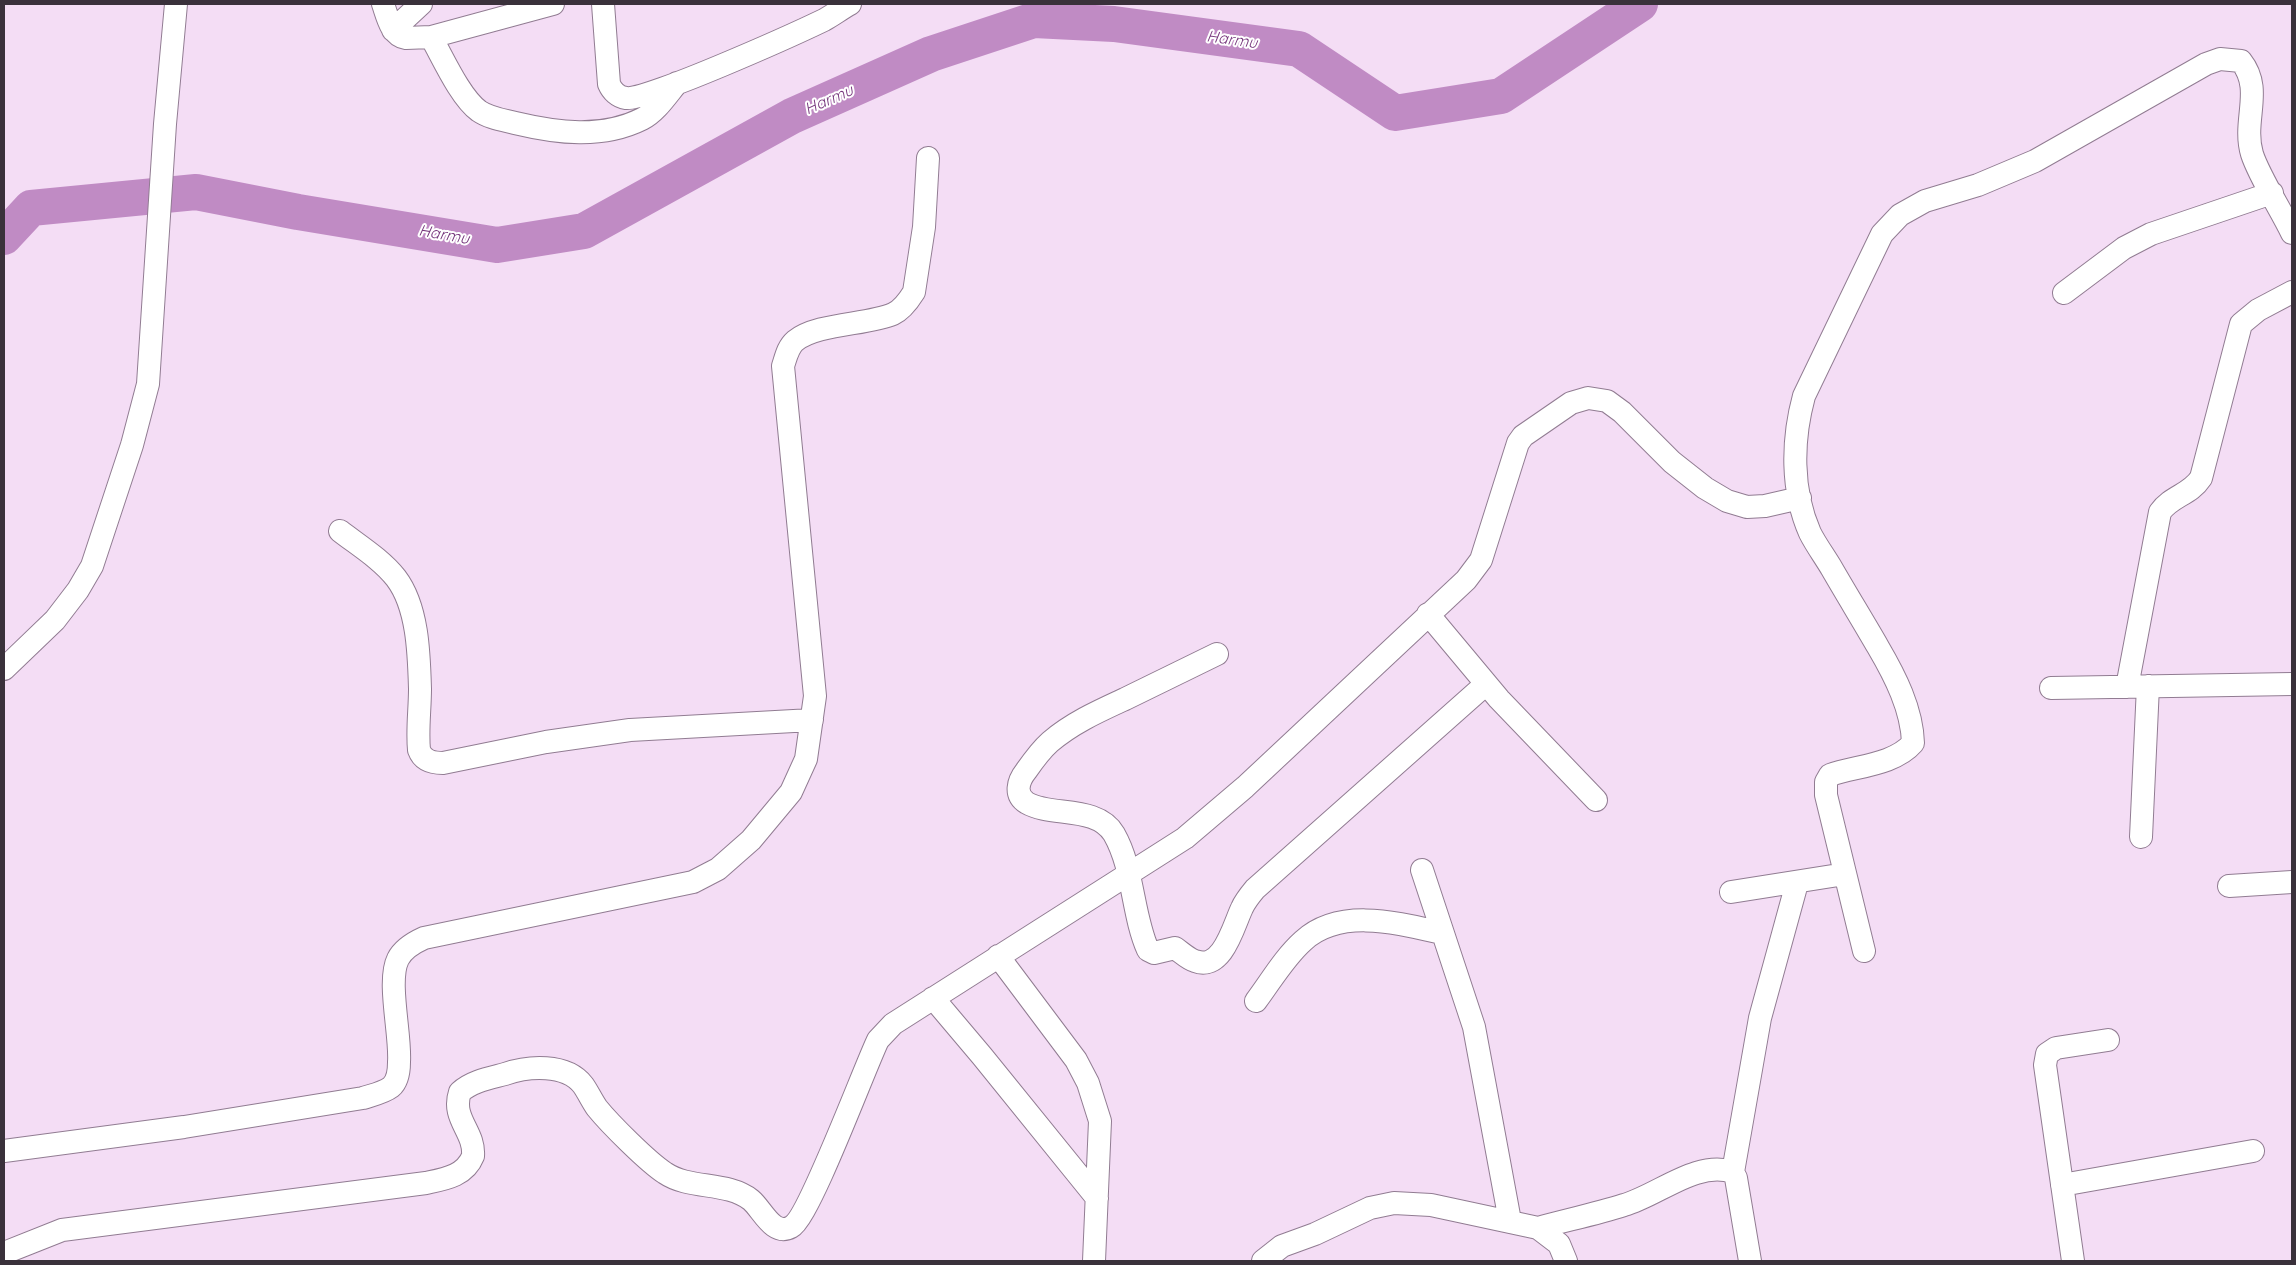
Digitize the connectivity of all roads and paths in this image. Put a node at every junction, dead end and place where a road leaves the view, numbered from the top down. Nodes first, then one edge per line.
1 (176, 4) edge
2 (382, 4) edge
3 (421, 4) edge
4 (553, 4) edge
5 (603, 4) edge
6 (850, 4) edge
7 (393, 30) junction
8 (431, 37) junction
9 (677, 83) junction
10 (928, 158) dead end
11 (2272, 193) junction
12 (2292, 233) edge
13 (2292, 292) edge
14 (2064, 293) dead end
15 (1800, 498) junction
16 (340, 531) dead end
17 (1428, 614) junction
18 (1217, 654) dead end
19 (4, 669) edge
20 (1486, 684) junction
21 (2292, 684) edge
22 (2138, 686) junction
23 (2051, 688) dead end
24 (812, 720) junction
25 (1596, 800) dead end
26 (2141, 837) dead end
27 (1422, 870) dead end
28 (1128, 874) junction
29 (1845, 874) junction
30 (2292, 882) edge
31 (1797, 883) junction
32 (2229, 886) dead end
33 (1731, 892) dead end
34 (1442, 933) junction
35 (1864, 951) dead end
36 (998, 956) junction
37 (933, 998) junction
38 (1256, 1002) dead end
39 (2108, 1040) dead end
40 (4, 1151) edge
41 (2253, 1151) dead end
42 (1733, 1172) junction
43 (2062, 1185) junction
44 (1097, 1198) junction
45 (1510, 1221) junction
46 (1538, 1228) junction
47 (4, 1253) edge
48 (1094, 1261) edge
49 (1263, 1261) edge
50 (1566, 1261) edge
51 (1750, 1261) edge
52 (2073, 1261) edge

1 - 19 street
2 - 7 street
3 - 7 street
4 - 8 street
5 - 9 street
6 - 9 street
7 - 8 street
8 - 9 street
10 - 24 street
11 - 12 street
11 - 14 street
11 - 15 street
13 - 22 street
15 - 17 street
15 - 29 street
16 - 24 street
17 - 20 street
17 - 28 street
18 - 28 street
20 - 25 street
20 - 28 street
21 - 22 street
22 - 23 street
22 - 26 street
24 - 40 street
27 - 34 street
28 - 36 street
29 - 31 street
29 - 35 street
30 - 32 street
31 - 33 street
31 - 42 street
34 - 38 street
34 - 45 street
36 - 37 street
36 - 44 street
37 - 44 street
37 - 47 street
39 - 43 street
41 - 43 street
42 - 46 street
42 - 51 street
43 - 52 street
44 - 48 street
45 - 46 street
45 - 49 street
46 - 50 street

